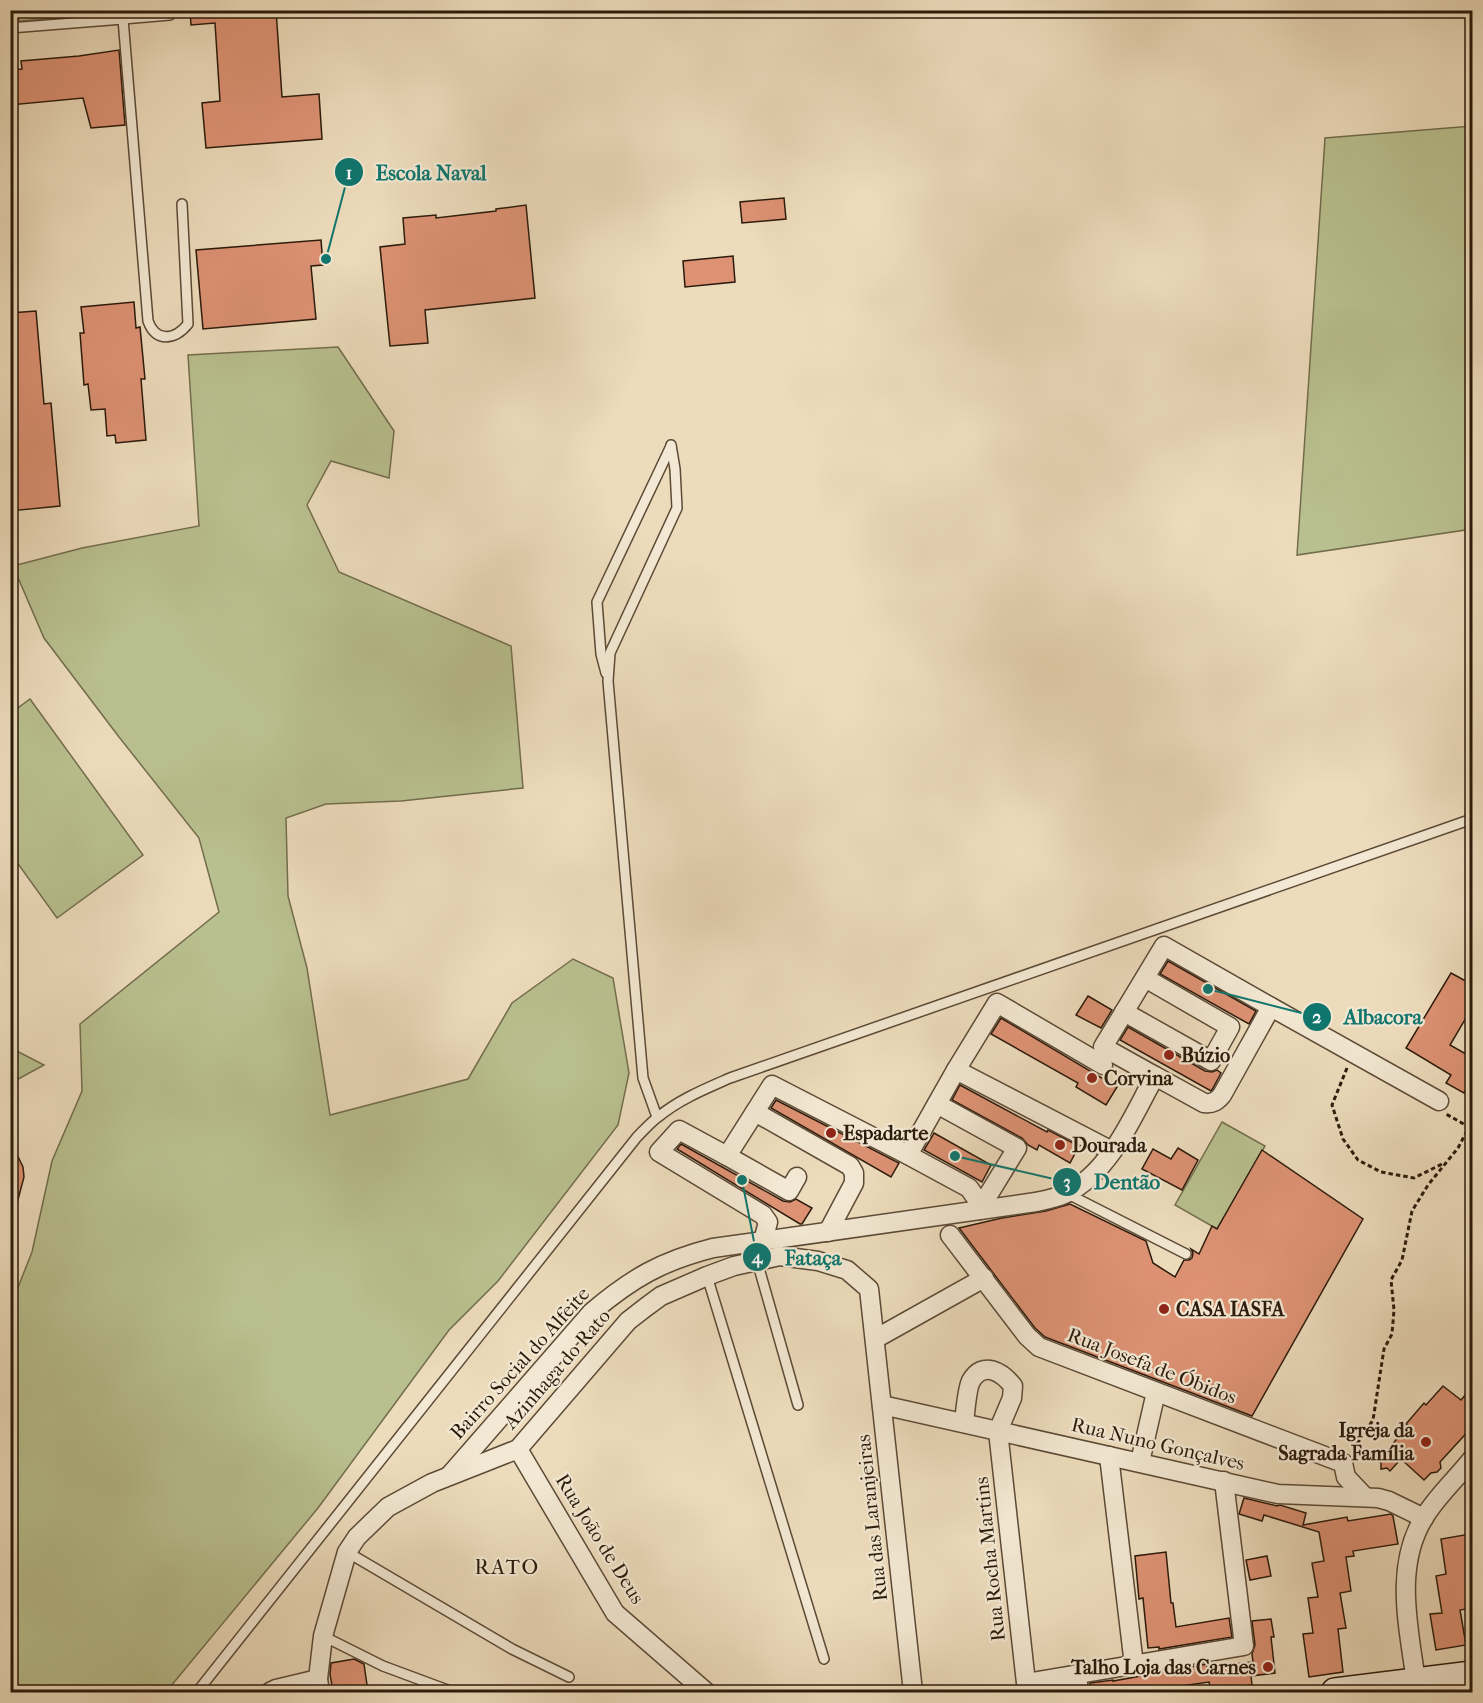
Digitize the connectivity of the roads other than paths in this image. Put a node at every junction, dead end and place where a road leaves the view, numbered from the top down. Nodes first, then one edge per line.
1 (126, 15) edge
2 (170, 15) dead end
3 (10, 28) edge
4 (182, 204) dead end
5 (608, 681) junction
6 (1473, 819) edge
7 (1145, 978) junction
8 (1271, 1007) junction
9 (1124, 1012) junction
10 (1103, 1065) dead end
11 (956, 1070) junction
12 (1155, 1076) junction
13 (1439, 1101) dead end
14 (937, 1104) junction
15 (755, 1112) junction
16 (657, 1117) junction
17 (1112, 1151) junction
18 (908, 1155) junction
19 (727, 1156) junction
20 (797, 1177) dead end
21 (1066, 1193) junction
22 (979, 1210) junction
23 (828, 1232) junction
24 (950, 1235) dead end
25 (763, 1241) junction
26 (1186, 1254) dead end
27 (757, 1261) junction
28 (707, 1276) junction
29 (984, 1278) junction
30 (875, 1339) junction
31 (1156, 1392) junction
32 (798, 1405) dead end
33 (882, 1405) junction
34 (964, 1423) junction
35 (998, 1431) junction
36 (518, 1449) junction
37 (1109, 1456) junction
38 (1473, 1459) edge
39 (1140, 1462) junction
40 (450, 1475) junction
41 (1224, 1481) junction
42 (1365, 1497) junction
43 (1427, 1514) junction
44 (347, 1552) junction
45 (323, 1636) junction
46 (824, 1659) dead end
47 (1134, 1665) junction
48 (1077, 1674) junction
49 (1473, 1675) edge
50 (569, 1677) dead end
51 (1416, 1682) junction
52 (319, 1686) edge
53 (197, 1692) edge
54 (270, 1692) edge
55 (453, 1692) edge
56 (706, 1692) edge
57 (913, 1692) edge
58 (1079, 1692) edge
59 (1335, 1692) edge

1 - 2 lane
1 - 3 lane
1 - 4 lane
5 - 5 lane
5 - 16 lane
6 - 16 lane
7 - 8 street
7 - 9 street
7 - 9 street
8 - 12 street
8 - 13 street
9 - 12 street
10 - 11 street
11 - 14 street
11 - 17 street
12 - 17 street, Bairro Social do Alfeite
14 - 18 street
14 - 22 street
15 - 18 street
15 - 19 street
15 - 23 street
16 - 53 lane
17 - 21 street, Bairro Social do Alfeite
18 - 22 street
19 - 20 street
19 - 25 street
21 - 22 street, Bairro Social do Alfeite
21 - 26 lane
22 - 23 street, Bairro Social do Alfeite
23 - 25 street, Bairro Social do Alfeite
24 - 29 street, Rua Josefa de Óbidos
25 - 40 street, Bairro Social do Alfeite
27 - 28 street, Azinhaga do Rato
27 - 30 street, Azinhaga do Rato
27 - 32 lane
28 - 36 street, Azinhaga do Rato
28 - 46 lane
29 - 30 street
29 - 31 street, Rua Josefa de Óbidos
30 - 33 street, Rua das Laranjeiras
31 - 39 street
31 - 42 street, Rua Josefa de Óbidos
33 - 34 street, Rua Nuno Gonçalves
33 - 57 street, Rua das Laranjeiras
34 - 35 street, Rua Nuno Gonçalves
34 - 35 street
35 - 37 street, Rua Nuno Gonçalves
35 - 48 street, Rua Rocha Martins
36 - 40 street, Azinhaga do Rato
36 - 56 street, Rua João de Deus
37 - 39 street, Rua Nuno Gonçalves
37 - 47 street
38 - 43 street
39 - 41 street, Rua Nuno Gonçalves
40 - 44 street, Azinhaga do Rato
41 - 42 street, Rua Nuno Gonçalves
41 - 47 street
42 - 43 street, Rua Nuno Gonçalves
43 - 51 street
44 - 45 street, Azinhaga do Rato
44 - 50 lane
45 - 52 street, Azinhaga do Rato
45 - 55 lane
47 - 48 street
48 - 58 street
49 - 51 main road
51 - 59 main road
52 - 54 street

